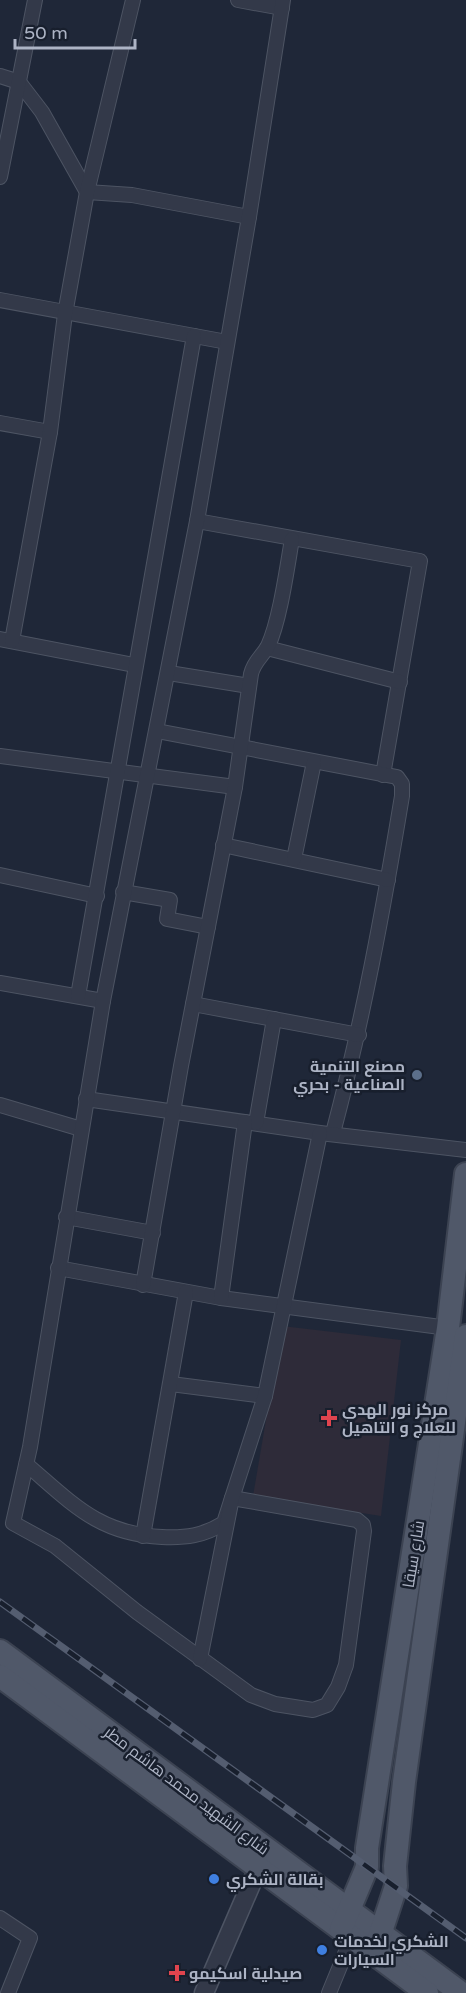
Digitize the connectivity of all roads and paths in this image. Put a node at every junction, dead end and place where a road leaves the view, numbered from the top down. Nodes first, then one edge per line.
1 (35, 0) edge
2 (133, 0) edge
3 (238, 0) edge
4 (283, 4) edge
5 (0, 76) edge
6 (19, 82) junction
7 (0, 177) edge
8 (87, 192) junction
9 (249, 217) junction
10 (0, 300) edge
11 (65, 314) junction
12 (194, 336) junction
13 (227, 342) junction
14 (0, 423) edge
15 (50, 432) junction
16 (197, 521) junction
17 (292, 539) junction
18 (6, 640) edge
19 (267, 648) junction
20 (134, 665) junction
21 (169, 673) junction
22 (400, 682) junction
23 (249, 686) junction
24 (158, 731) junction
25 (241, 746) junction
26 (0, 756) edge
27 (314, 762) junction
28 (117, 774) junction
29 (149, 774) junction
30 (383, 775) junction
31 (235, 787) junction
32 (223, 845) junction
33 (294, 859) junction
34 (0, 874) edge
35 (388, 880) junction
36 (123, 892) junction
37 (97, 896) junction
38 (207, 927) junction
39 (0, 983) edge
40 (78, 996) junction
41 (103, 1001) junction
42 (193, 1004) junction
43 (274, 1019) junction
44 (359, 1035) junction
45 (86, 1099) junction
46 (0, 1105) edge
47 (173, 1111) junction
48 (250, 1123) junction
49 (81, 1129) junction
50 (327, 1133) junction
51 (466, 1150) edge
52 (466, 1174) edge
53 (66, 1217) junction
54 (153, 1233) junction
55 (58, 1268) junction
56 (143, 1285) junction
57 (186, 1292) junction
58 (221, 1298) junction
59 (285, 1306) junction
60 (457, 1332) edge
61 (171, 1384) junction
62 (265, 1396) junction
63 (26, 1464) junction
64 (232, 1498) junction
65 (0, 1516) edge
66 (13, 1523) junction
67 (143, 1536) junction
68 (0, 1651) edge
69 (200, 1659) junction
70 (0, 1676) edge
71 (264, 1860) junction
72 (0, 1918) edge
73 (347, 1925) junction
74 (376, 1943) junction
75 (8, 1993) edge
76 (204, 1993) edge
77 (329, 1993) edge
78 (427, 1993) edge
79 (461, 1993) edge

1 - 6 street
2 - 8 street
3 - 4 street
4 - 9 street
5 - 6 street
6 - 7 street
6 - 8 street
8 - 9 street
8 - 11 street
9 - 13 street
10 - 11 street
11 - 12 street
11 - 15 street
12 - 13 street
12 - 20 street
13 - 16 street
14 - 15 street
15 - 18 street
16 - 17 street
16 - 21 street
17 - 19 street
17 - 22 street
18 - 20 street
19 - 22 street
19 - 23 street
20 - 28 street
21 - 23 street
21 - 24 street
22 - 30 street
23 - 25 street
24 - 25 street
24 - 29 street
25 - 27 street
25 - 31 street
26 - 28 street
27 - 30 street
27 - 33 street
28 - 29 street
28 - 37 street
29 - 31 street
29 - 36 street
30 - 35 street
31 - 32 street
32 - 33 street
32 - 38 street
33 - 35 street
34 - 37 street
35 - 44 street
36 - 38 street
36 - 41 street
37 - 40 street
38 - 42 street
39 - 40 street
40 - 41 street
41 - 45 street
42 - 43 street
42 - 47 street
43 - 44 street
43 - 48 street
44 - 50 street
45 - 47 street
45 - 49 street
46 - 49 street
47 - 48 street
47 - 54 street
48 - 50 street
48 - 58 street
49 - 53 street
50 - 51 street
50 - 59 street
52 - 60 main road, شارع سيقا
53 - 54 street
53 - 55 street
54 - 56 street
55 - 56 street
55 - 63 street
56 - 57 street
57 - 58 street
57 - 61 street
58 - 59 street
59 - 60 street
59 - 62 street
60 - 73 main road, شارع سيقا
60 - 74 main road, شارع سيقا
61 - 62 street
61 - 67 street
62 - 64 street
63 - 66 street
63 - 67 street
64 - 67 street
64 - 69 street
64 - 69 street
65 - 66 street
66 - 69 street
68 - 71 main road, شارع الشهيد محمد هاشم مطر
70 - 71 main road, شارع الشهيد محمد هاشم مطر
71 - 73 main road, شارع الشهيد محمد هاشم مطر
71 - 76 street
72 - 75 street
73 - 74 main road, شارع الشهيد محمد هاشم مطر
73 - 77 street
74 - 78 main road, شارع الشهيد محمد هاشم مطر
74 - 79 main road, شارع الشهيد محمد هاشم مطر

